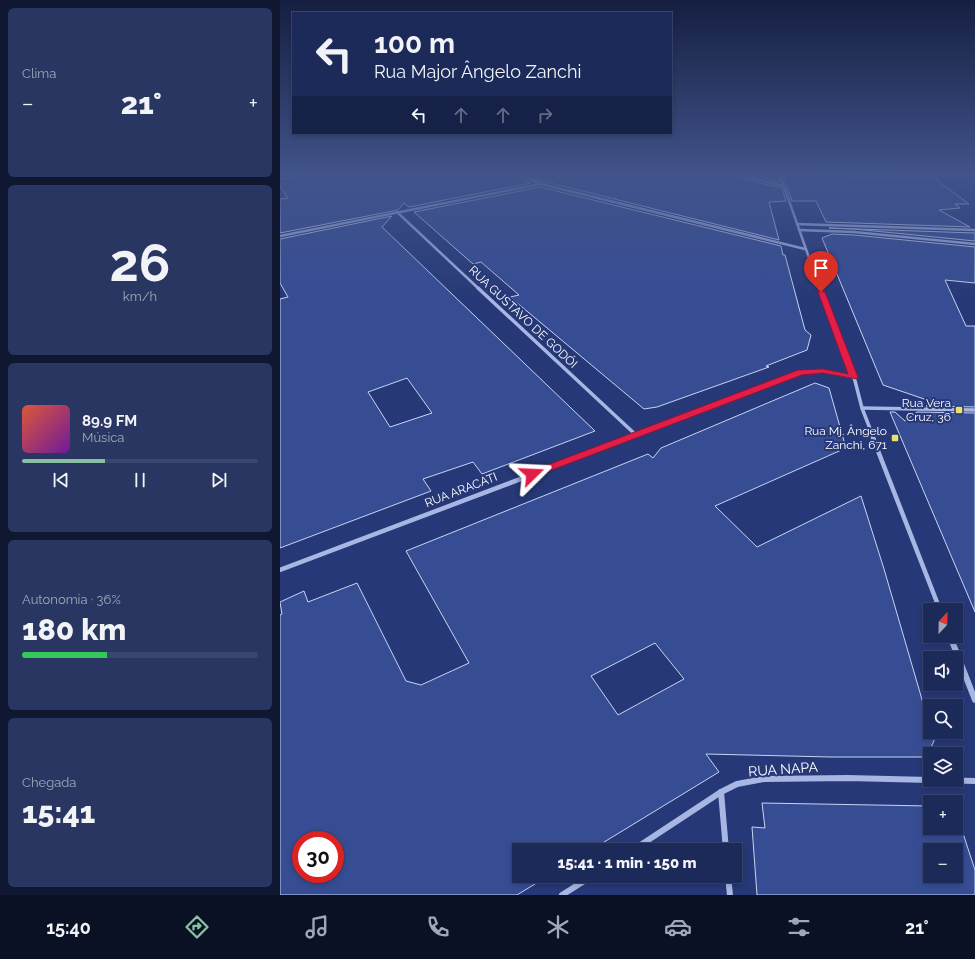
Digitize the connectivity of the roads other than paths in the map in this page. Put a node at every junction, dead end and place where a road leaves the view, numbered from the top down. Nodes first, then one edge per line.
1 (374, 217) edge
2 (402, 217) edge
3 (674, 217) edge
4 (795, 217) edge
5 (797, 224) junction
6 (799, 230) junction
7 (975, 230) edge
8 (280, 236) edge
9 (975, 244) edge
10 (805, 249) junction
11 (854, 377) junction
12 (862, 408) junction
13 (975, 410) edge
14 (636, 435) junction
15 (280, 570) edge
16 (937, 603) edge
17 (953, 643) edge
18 (975, 700) edge
19 (923, 780) edge
20 (963, 781) edge
21 (975, 781) edge
22 (721, 792) junction
23 (644, 843) edge
24 (725, 843) edge
25 (581, 883) edge
26 (729, 883) edge
27 (562, 895) edge
28 (730, 895) edge

1 - 8 street
2 - 14 street, RUA GUSTAVO DE GODÓI
3 - 10 street
4 - 5 street
5 - 6 street
5 - 7 street
6 - 9 street
6 - 10 street
10 - 11 street
11 - 12 street
11 - 14 street, RUA ARACATI
12 - 13 street
12 - 16 street
14 - 15 street, RUA ARACATI
17 - 18 street
19 - 22 street, RUA NAPA
20 - 21 street
22 - 23 street, RUA NAPA
22 - 24 street
25 - 27 street
26 - 28 street

